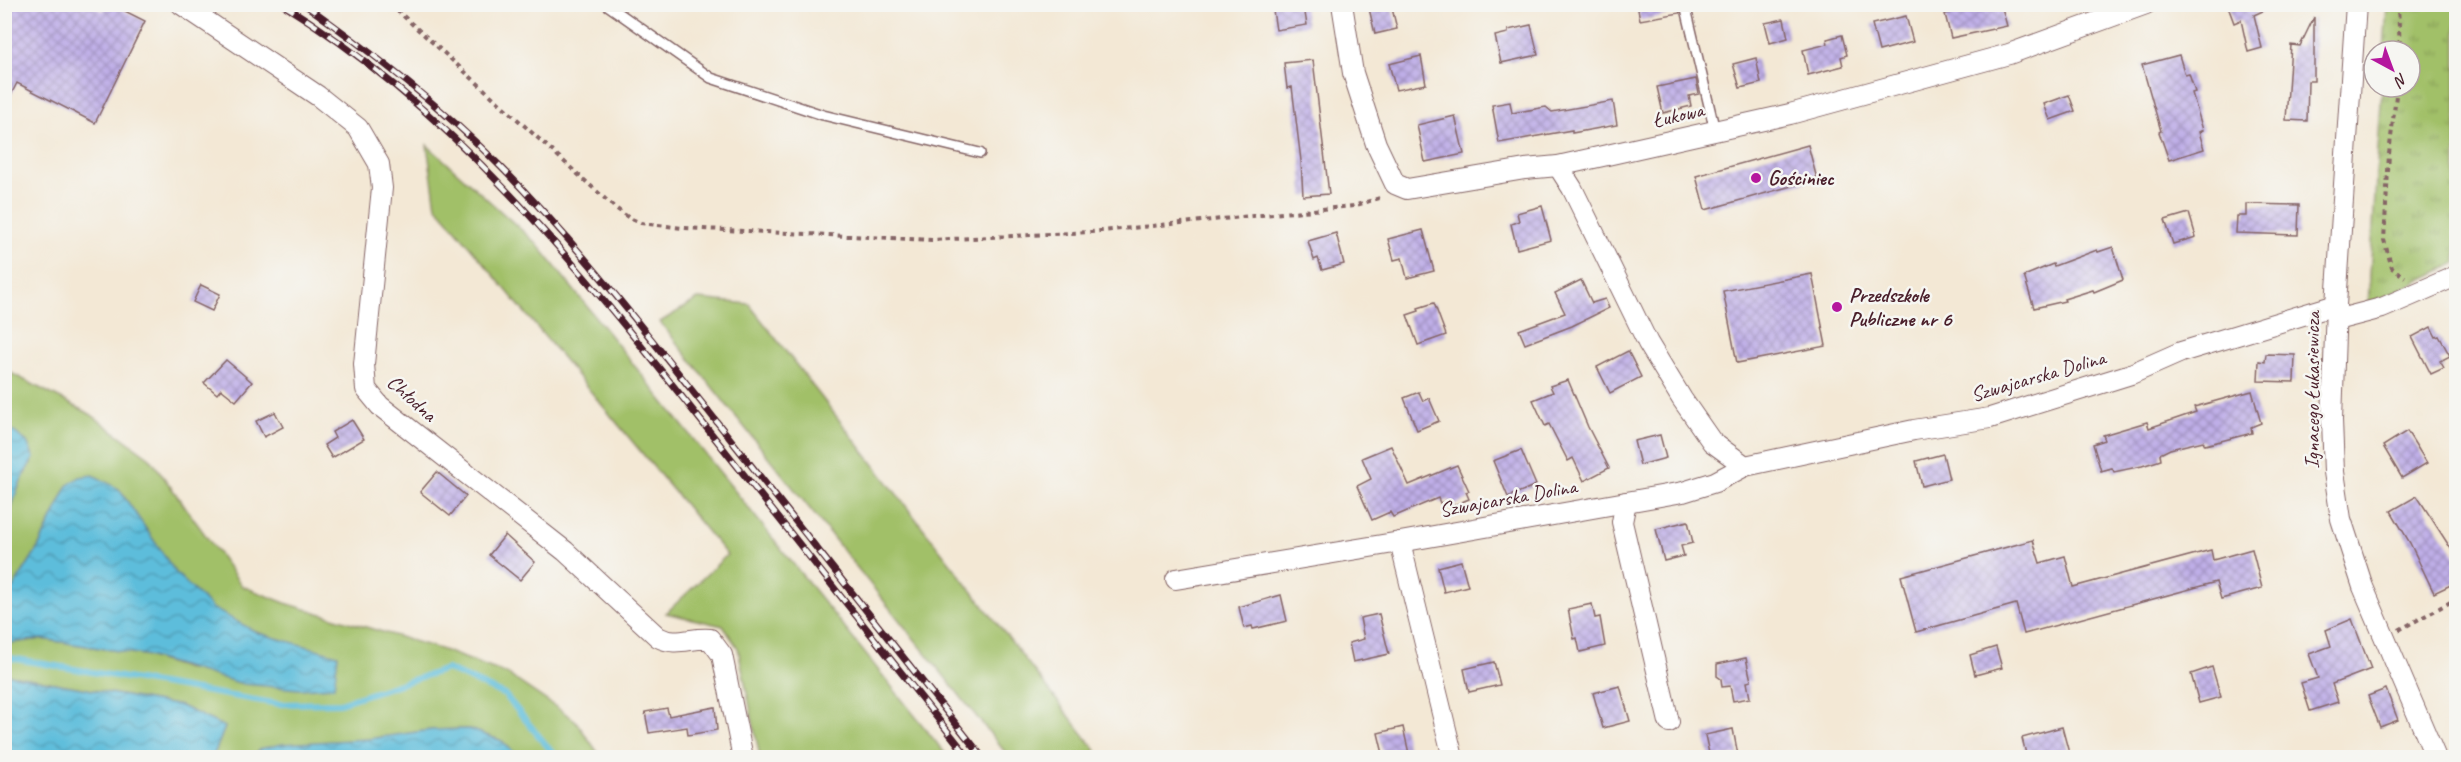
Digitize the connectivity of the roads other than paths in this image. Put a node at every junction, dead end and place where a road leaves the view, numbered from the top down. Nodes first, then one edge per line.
1 (182, 4) edge
2 (606, 4) edge
3 (1342, 4) edge
4 (1685, 4) edge
5 (2356, 4) edge
6 (2138, 6) edge
7 (1715, 131) junction
8 (980, 153) dead end
9 (1558, 166) junction
10 (2457, 276) edge
11 (2336, 313) junction
12 (1745, 466) junction
13 (1626, 502) junction
14 (1400, 542) junction
15 (1176, 579) dead end
16 (1669, 722) dead end
17 (743, 758) edge
18 (1453, 758) edge
19 (2436, 758) edge

1 - 17 street, Chłodna
2 - 8 lane
3 - 9 street, Łukowa
4 - 7 lane
5 - 11 street, Ignacego Łukasiewicza
6 - 7 street, Łukowa
7 - 9 street, Łukowa
9 - 12 street
10 - 11 street, Szwajcarska Dolina
11 - 12 street, Szwajcarska Dolina
11 - 19 street, Ignacego Łukasiewicza
12 - 13 street, Szwajcarska Dolina
13 - 14 street, Szwajcarska Dolina
13 - 16 street
14 - 15 street, Szwajcarska Dolina
14 - 18 street

